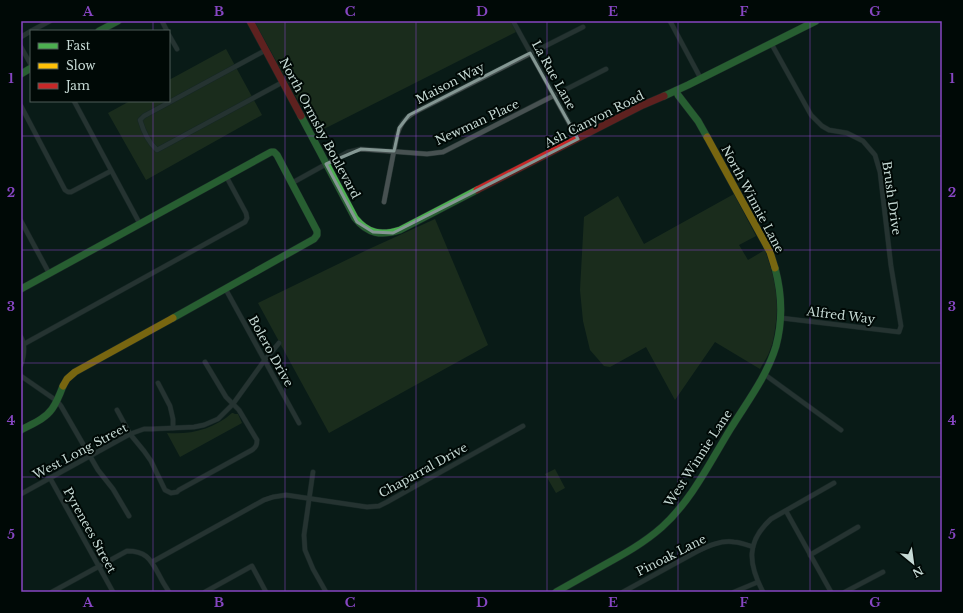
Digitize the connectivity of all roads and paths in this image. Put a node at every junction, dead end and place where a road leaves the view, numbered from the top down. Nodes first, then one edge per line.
1 (50, 21) edge
2 (118, 21) edge
3 (162, 21) edge
4 (250, 21) edge
5 (513, 21) edge
6 (670, 21) edge
7 (816, 21) edge
8 (583, 27) dead end
9 (33, 30) edge
10 (101, 30) edge
11 (166, 30) edge
12 (30, 32) edge
13 (21, 37) edge
14 (170, 37) edge
15 (771, 43) junction
16 (21, 47) edge
17 (177, 49) dead end
18 (266, 50) junction
19 (530, 53) junction
20 (30, 65) edge
21 (30, 68) edge
22 (606, 69) dead end
23 (21, 74) edge
24 (701, 79) junction
25 (283, 82) junction
26 (676, 91) junction
27 (554, 96) junction
28 (76, 102) edge
29 (170, 102) edge
30 (170, 102) edge
31 (21, 106) edge
32 (578, 139) junction
33 (394, 151) junction
34 (326, 164) junction
35 (111, 171) junction
36 (226, 176) junction
37 (292, 184) junction
38 (384, 202) dead end
39 (21, 221) edge
40 (140, 224) junction
41 (381, 234) joint
42 (49, 273) junction
43 (225, 288) junction
44 (21, 289) edge
45 (781, 318) junction
46 (899, 332) joint
47 (21, 337) edge
48 (280, 343) dead end
49 (24, 344) junction
50 (264, 361) junction
51 (205, 362) dead end
52 (21, 365) edge
53 (764, 374) junction
54 (21, 376) edge
55 (158, 383) dead end
56 (57, 401) junction
57 (233, 404) junction
58 (117, 410) dead end
59 (299, 423) dead end
60 (523, 426) dead end
61 (173, 428) junction
62 (21, 430) edge
63 (841, 430) dead end
64 (130, 434) junction
65 (90, 456) junction
66 (313, 472) dead end
67 (50, 478) junction
68 (834, 483) dead end
69 (21, 494) edge
70 (309, 499) junction
71 (786, 511) junction
72 (129, 516) dead end
73 (858, 528) dead end
74 (753, 546) junction
75 (810, 555) junction
76 (152, 562) junction
77 (98, 566) junction
78 (883, 572) dead end
79 (758, 582) junction
80 (58, 591) edge
81 (52, 592) edge
82 (113, 592) edge
83 (169, 592) edge
84 (205, 592) edge
85 (266, 592) edge
86 (326, 592) edge
87 (556, 592) edge
88 (623, 592) edge
89 (734, 592) edge
90 (763, 592) edge
91 (831, 592) edge
92 (845, 592) edge

1 - 9 street
2 - 10 street
3 - 11 street
4 - 18 street, North Ormsby Boulevard
5 - 19 street, La Rue Lane
6 - 24 street
7 - 15 street, Ash Canyon Road
8 - 19 street, Maison Way
12 - 13 street
14 - 17 street
15 - 24 street, Ash Canyon Road
15 - 46 street, Brush Drive
16 - 20 street
18 - 25 street, North Ormsby Boulevard
18 - 30 street
19 - 27 street, La Rue Lane
19 - 33 street, Maison Way
21 - 23 street
22 - 27 street, Newman Place
24 - 26 street, Ash Canyon Road
25 - 29 street
25 - 34 street, North Ormsby Boulevard
26 - 32 street, Ash Canyon Road
26 - 45 street, North Winnie Lane
27 - 32 street, La Rue Lane
27 - 33 street, Newman Place
28 - 35 street
31 - 35 street
32 - 41 street, Ash Canyon Road
33 - 34 street, Newman Place
33 - 38 street, Maison Way
34 - 37 street, Newman Place
34 - 41 street, North Ormsby Boulevard
35 - 40 street
36 - 37 street
36 - 40 street
36 - 49 street
37 - 43 street
39 - 42 street
40 - 42 street
42 - 44 street
43 - 50 street, Bolero Drive
43 - 56 street
45 - 46 street, Alfred Way
45 - 53 street, North Winnie Lane
47 - 49 street
48 - 50 street, West Long Street
49 - 52 street
50 - 57 street, West Long Street
50 - 59 street, Bolero Drive
51 - 57 street
53 - 63 street
53 - 87 street, West Winnie Lane
54 - 56 street
55 - 61 street
56 - 62 street
56 - 65 street
57 - 61 street, West Long Street
57 - 64 street
58 - 64 street
60 - 70 street, Chaparral Drive
61 - 64 street, West Long Street
64 - 65 street, West Long Street
65 - 67 street, West Long Street
65 - 72 street
66 - 70 street
67 - 69 street, West Long Street
67 - 77 street, Pyrenees Street
68 - 71 street
70 - 76 street, Chaparral Drive
70 - 86 street
71 - 74 street
71 - 75 street
73 - 75 street
74 - 79 street
74 - 88 street, Pinoak Lane
75 - 91 street
76 - 77 street
76 - 83 street
77 - 80 street
77 - 82 street, Pyrenees Street
78 - 92 street
79 - 89 street
79 - 90 street
80 - 81 street
84 - 85 street

